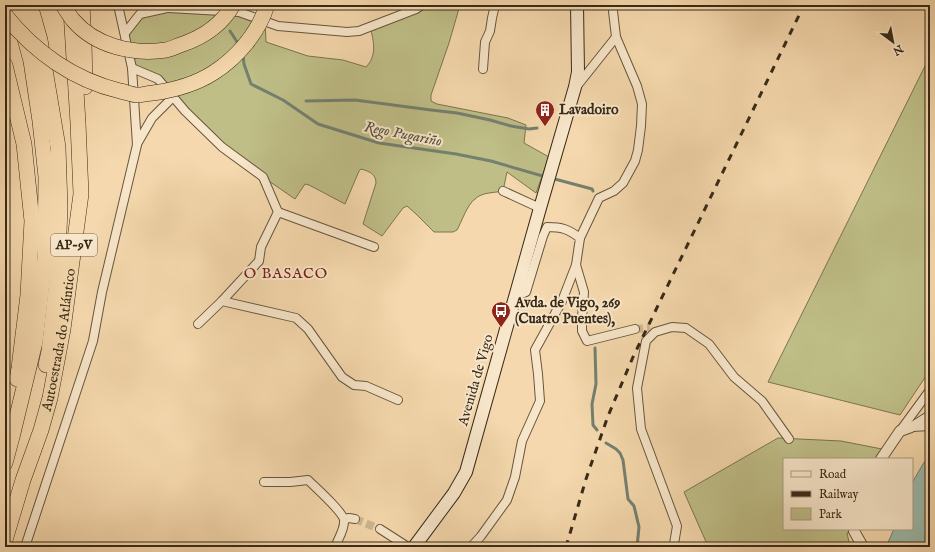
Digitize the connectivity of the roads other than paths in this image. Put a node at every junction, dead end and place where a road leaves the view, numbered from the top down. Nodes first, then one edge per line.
1 (16, 5) edge
2 (30, 5) edge
3 (62, 5) edge
4 (70, 5) edge
5 (82, 5) edge
6 (118, 5) edge
7 (233, 5) edge
8 (267, 5) edge
9 (422, 5) edge
10 (495, 5) edge
11 (577, 5) edge
12 (614, 5) edge
13 (163, 6) edge
14 (5, 15) edge
15 (125, 33) junction
16 (616, 37) junction
17 (5, 65) edge
18 (132, 68) junction
19 (483, 69) dead end
20 (575, 87) junction
21 (173, 97) junction
22 (137, 145) junction
23 (503, 192) dead end
24 (80, 194) junction
25 (541, 204) junction
26 (278, 212) junction
27 (580, 238) junction
28 (374, 246) dead end
29 (576, 265) junction
30 (516, 296) junction
31 (222, 301) junction
32 (198, 324) dead end
33 (672, 327) junction
34 (650, 328) tunnel mouth
35 (635, 329) tunnel mouth
36 (930, 390) edge
37 (398, 400) dead end
38 (930, 415) edge
39 (930, 426) edge
40 (911, 427) junction
41 (5, 429) edge
42 (900, 431) junction
43 (789, 439) dead end
44 (882, 458) edge
45 (5, 463) edge
46 (23, 480) junction
47 (264, 482) dead end
48 (344, 519) junction
49 (355, 519) tunnel mouth
50 (380, 529) tunnel mouth
51 (854, 530) edge
52 (5, 540) edge
53 (25, 547) edge
54 (335, 547) edge
55 (408, 547) edge
56 (414, 547) edge
57 (470, 547) edge
58 (674, 547) edge
59 (863, 547) edge

1 - 45 highway, Autoestrada do Atlántico
2 - 46 highway, Autoestrada do Atlántico
3 - 7 highway, bridge
4 - 24 highway, Autoestrada do Atlántico / AP-9V
5 - 24 highway
6 - 15 street
8 - 14 highway, bridge
9 - 13 street
10 - 19 street
11 - 20 main road, Avenida de Vigo
12 - 16 street
13 - 15 street
15 - 18 street
16 - 20 street
16 - 27 street
17 - 41 highway, AP-9V
18 - 21 street
18 - 22 street
20 - 25 main road, Avenida de Vigo
21 - 22 street
21 - 26 street
22 - 53 street
23 - 25 street
24 - 46 highway, Autoestrada do Atlántico / AP-9V
25 - 30 main road, Avenida de Vigo
26 - 28 street
26 - 31 street
27 - 29 street
27 - 30 street
29 - 35 street
29 - 57 street
30 - 56 main road, Avenida de Vigo
31 - 32 street
31 - 37 street
33 - 34 street
33 - 43 street
33 - 58 street
36 - 42 street
38 - 40 street
39 - 40 street
40 - 42 street
42 - 44 street
46 - 52 highway, Autoestrada do Atlántico
47 - 48 street
48 - 49 street
48 - 54 street
50 - 55 street
51 - 59 street

